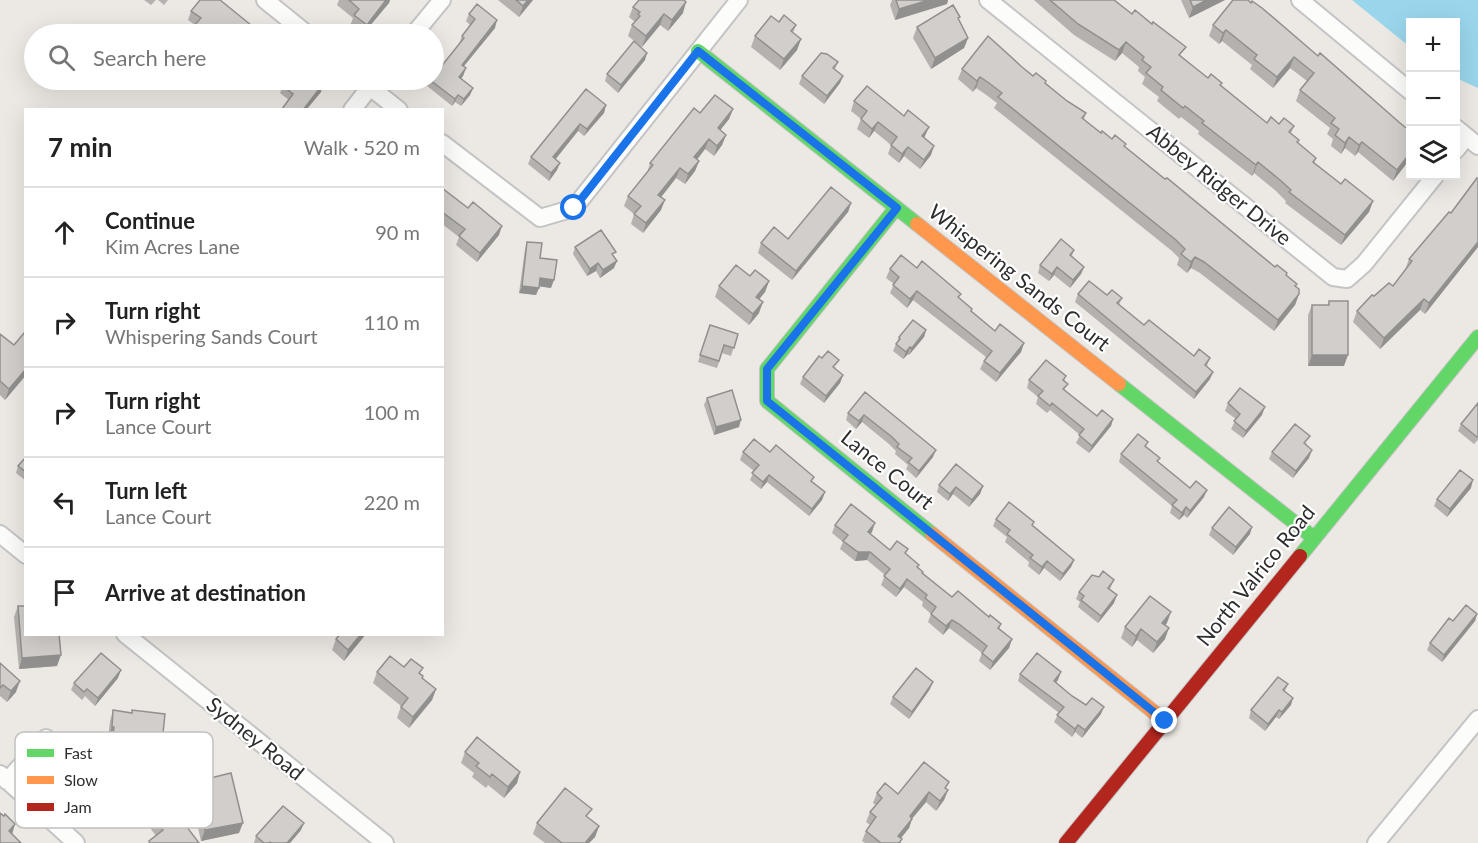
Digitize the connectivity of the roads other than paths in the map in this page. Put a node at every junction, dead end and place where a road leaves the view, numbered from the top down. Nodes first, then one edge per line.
1 (265, 0) edge
2 (442, 0) edge
3 (739, 0) edge
4 (988, 0) edge
5 (1300, 0) edge
6 (295, 24) edge
7 (422, 24) edge
8 (698, 51) junction
9 (1406, 88) edge
10 (364, 90) edge
11 (378, 90) edge
12 (353, 108) edge
13 (397, 108) edge
14 (444, 145) edge
15 (1432, 180) edge
16 (897, 208) junction
17 (1478, 337) edge
18 (0, 534) edge
19 (1314, 538) junction
20 (24, 553) edge
21 (127, 636) edge
22 (1478, 719) edge
23 (1165, 721) junction
24 (15, 768) edge
25 (4, 778) edge
26 (59, 828) edge
27 (76, 843) edge
28 (385, 843) edge
29 (1066, 843) edge
30 (1376, 843) edge

1 - 6 street
2 - 7 street
3 - 8 street
4 - 15 street, Abbey Ridger Drive
5 - 9 street
8 - 14 street
8 - 16 street, Whispering Sands Court
10 - 12 street
11 - 13 street
16 - 19 street, Whispering Sands Court
16 - 23 street, Lance Court
17 - 19 street, North Valrico Road
18 - 20 street
19 - 23 street, North Valrico Road
21 - 28 street, Sydney Road
22 - 30 street
23 - 29 street, North Valrico Road
24 - 25 street
26 - 27 street

